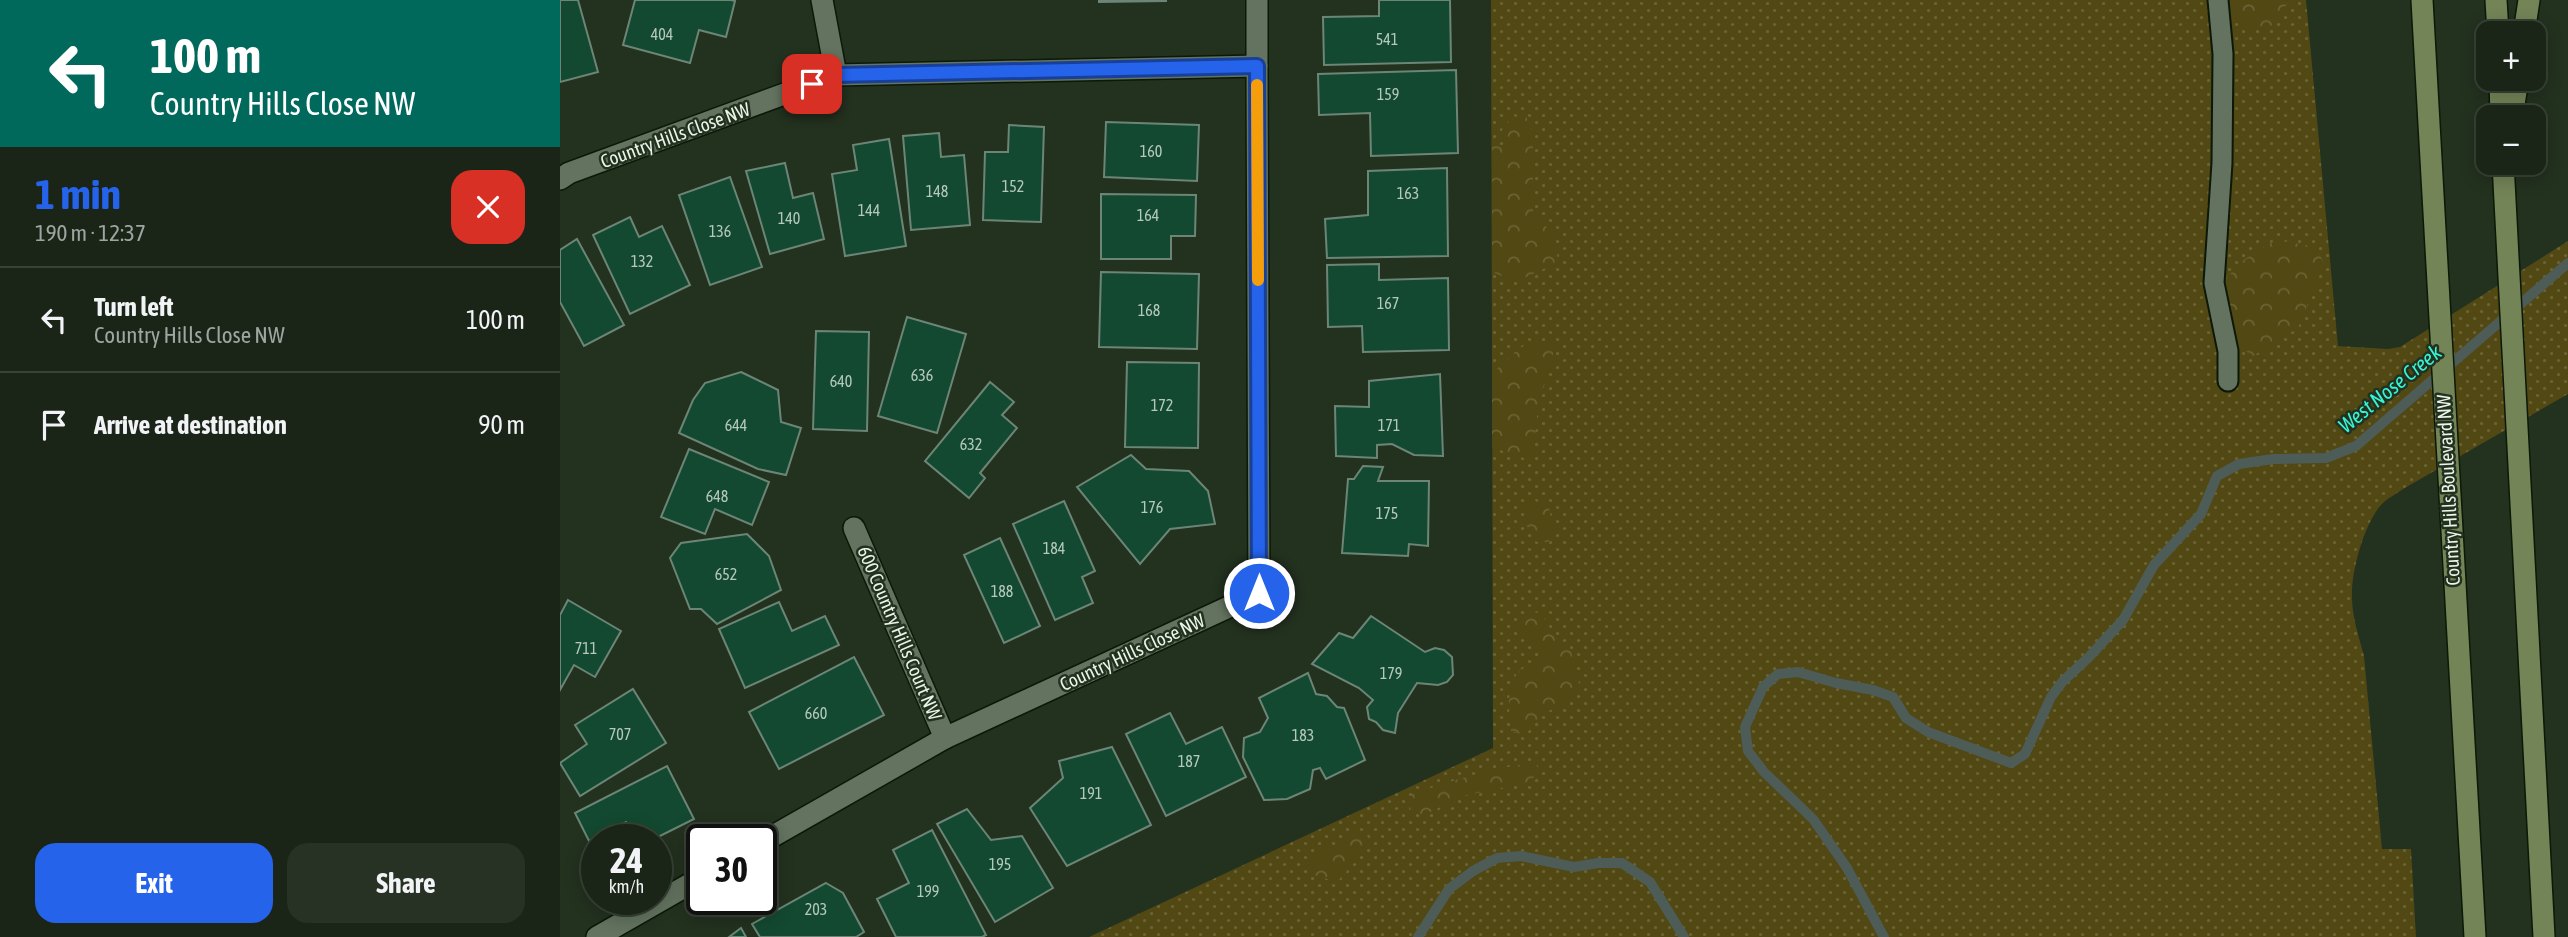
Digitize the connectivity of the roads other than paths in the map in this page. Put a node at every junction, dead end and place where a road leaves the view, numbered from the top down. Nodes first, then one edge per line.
1 (822, 0) edge
2 (1257, 0) edge
3 (2218, 0) edge
4 (2422, 0) edge
5 (2496, 0) edge
6 (2529, 0) edge
7 (2497, 21) edge
8 (2526, 21) edge
9 (1257, 66) junction
10 (836, 75) junction
11 (2504, 175) edge
12 (560, 179) edge
13 (2228, 381) dead end
14 (854, 528) dead end
15 (945, 738) junction
16 (777, 835) edge
17 (686, 886) edge
18 (597, 937) edge
19 (2475, 937) edge
20 (2544, 937) edge

1 - 10 street
2 - 9 street
3 - 13 lane
4 - 19 main road, Country Hills Boulevard NW
5 - 7 main road
6 - 8 main road
9 - 10 street, Country Hills Close NW
9 - 15 street, Country Hills Close NW
10 - 12 street, Country Hills Close NW
11 - 20 main road
14 - 15 street, 600 Country Hills Court NW
15 - 16 street, Country Hills Close NW
17 - 18 street

